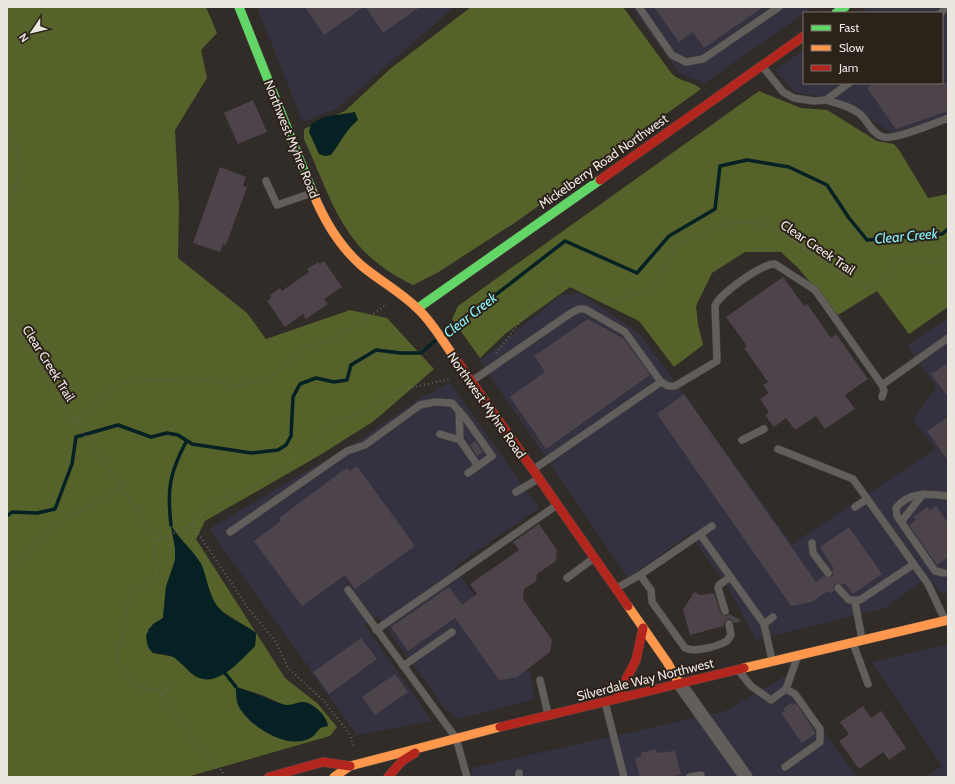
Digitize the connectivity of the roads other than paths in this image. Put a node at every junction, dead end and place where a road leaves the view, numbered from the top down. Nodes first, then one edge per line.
1 (239, 7) edge
2 (638, 7) edge
3 (779, 7) edge
4 (803, 37) edge
5 (762, 66) junction
6 (848, 84) edge
7 (826, 100) junction
8 (948, 118) edge
9 (266, 181) dead end
10 (313, 192) junction
11 (418, 308) junction
12 (948, 338) edge
13 (471, 382) junction
14 (661, 382) junction
15 (882, 385) junction
16 (882, 397) dead end
17 (459, 411) junction
18 (764, 429) dead end
19 (440, 434) dead end
20 (460, 440) junction
21 (742, 440) dead end
22 (778, 449) dead end
23 (478, 466) junction
24 (532, 470) junction
25 (468, 473) dead end
26 (538, 479) junction
27 (516, 492) dead end
28 (923, 494) junction
29 (948, 496) edge
30 (867, 499) junction
31 (557, 505) junction
32 (855, 507) dead end
33 (901, 522) junction
34 (712, 526) dead end
35 (230, 532) dead end
36 (700, 534) junction
37 (812, 543) dead end
38 (594, 558) junction
39 (914, 564) junction
40 (828, 573) dead end
41 (944, 573) dead end
42 (640, 575) junction
43 (730, 577) junction
44 (567, 578) dead end
45 (838, 588) dead end
46 (616, 589) junction
47 (348, 590) dead end
48 (855, 602) junction
49 (725, 611) dead end
50 (773, 617) dead end
51 (946, 620) edge
52 (729, 624) dead end
53 (764, 624) junction
54 (643, 628) junction
55 (376, 630) junction
56 (452, 632) dead end
57 (857, 641) junction
58 (798, 655) junction
59 (772, 661) junction
60 (403, 666) junction
61 (737, 669) junction
62 (540, 680) dead end
63 (679, 683) junction
64 (868, 684) dead end
65 (786, 689) junction
66 (616, 699) junction
67 (605, 702) junction
68 (549, 716) junction
69 (456, 738) junction
70 (430, 746) junction
71 (350, 766) junction
72 (784, 767) dead end
73 (701, 774) dead end
74 (269, 777) edge
75 (334, 777) edge
76 (357, 777) edge
77 (388, 777) edge
78 (467, 777) edge
79 (624, 777) edge
80 (690, 777) edge
81 (746, 777) edge

1 - 10 street, Northwest Myhre Road
2 - 3 lane
4 - 5 street, Mickelberry Road Northwest
5 - 7 lane
5 - 11 street, Mickelberry Road Northwest
6 - 7 lane
7 - 8 lane
9 - 10 lane
10 - 11 street, Northwest Myhre Road
11 - 13 street, Northwest Myhre Road
12 - 15 lane
13 - 14 lane
13 - 24 street, Northwest Myhre Road
14 - 15 lane
14 - 24 lane
15 - 16 lane
17 - 20 lane
17 - 23 lane
17 - 35 lane
18 - 21 lane
19 - 20 lane
20 - 23 lane
22 - 30 lane
23 - 25 lane
24 - 26 street, Northwest Myhre Road
26 - 27 lane
26 - 31 street, Northwest Myhre Road
28 - 29 lane
28 - 33 lane
28 - 33 lane
30 - 32 lane
30 - 39 lane
31 - 38 street, Northwest Myhre Road
31 - 55 lane
33 - 41 lane
34 - 36 lane
36 - 42 lane
36 - 43 lane
37 - 40 lane
38 - 44 lane
38 - 46 street, Northwest Myhre Road
39 - 48 lane
39 - 51 lane
42 - 46 lane
42 - 52 lane
43 - 49 lane
43 - 53 lane
45 - 48 lane
46 - 54 street, Northwest Myhre Road
47 - 55 lane
48 - 57 lane
50 - 53 lane
51 - 57 street, Silverdale Way Northwest
53 - 59 lane
54 - 63 street, Northwest Myhre Road
54 - 66 street
55 - 60 lane
56 - 60 lane
57 - 58 street, Silverdale Way Northwest
57 - 64 lane
58 - 59 street, Silverdale Way Northwest
58 - 65 lane
59 - 61 street, Silverdale Way Northwest
60 - 69 lane
61 - 63 street, Silverdale Way Northwest
61 - 65 lane
62 - 68 lane
63 - 66 street, Silverdale Way Northwest
63 - 81 street, Northwest Myhre Road
65 - 72 lane
66 - 67 street, Silverdale Way Northwest
67 - 68 street, Silverdale Way Northwest
67 - 79 lane
68 - 69 street, Silverdale Way Northwest
69 - 70 street, Silverdale Way Northwest
69 - 78 lane
70 - 71 street, Silverdale Way Northwest
70 - 77 street
71 - 74 street, Silverdale Way Northwest
71 - 75 street, Silverdale Way Northwest
71 - 76 street
73 - 80 lane

